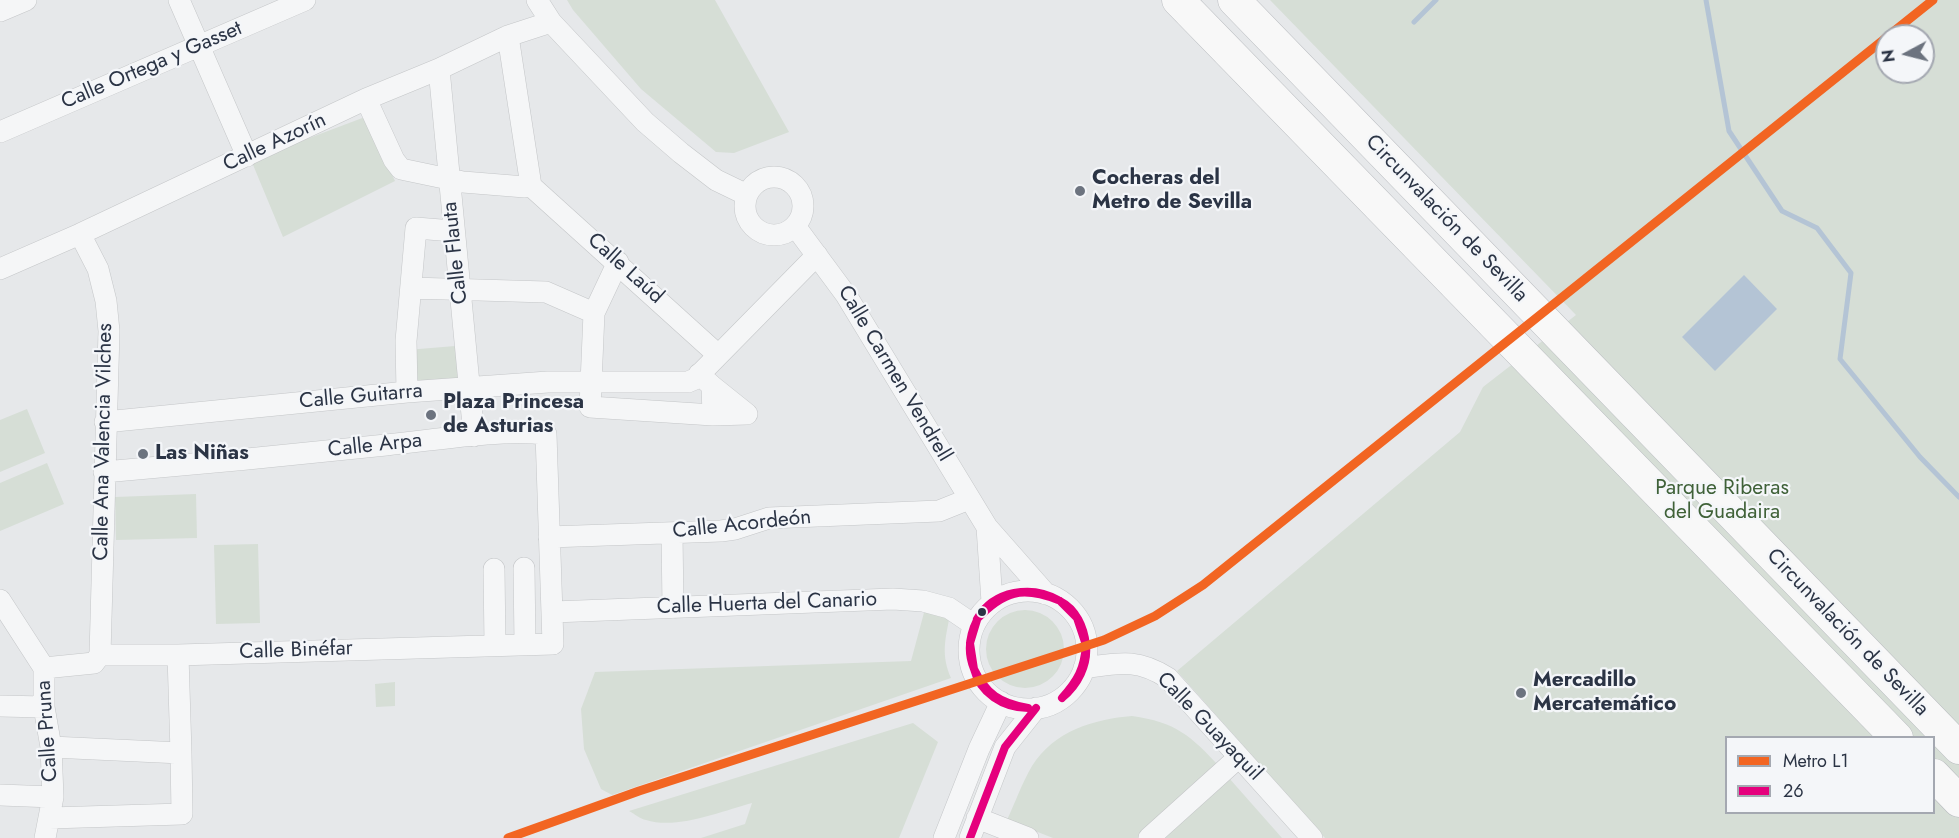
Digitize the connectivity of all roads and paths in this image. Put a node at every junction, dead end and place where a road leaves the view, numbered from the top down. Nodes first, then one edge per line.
1 (26, 0) edge
2 (179, 0) edge
3 (305, 0) edge
4 (537, 0) edge
5 (1178, 0) edge
6 (1234, 0) edge
7 (0, 11) edge
8 (551, 22) junction
9 (508, 36) junction
10 (199, 45) junction
11 (439, 69) junction
12 (366, 99) junction
13 (0, 132) edge
14 (248, 156) junction
15 (449, 180) junction
16 (531, 186) junction
17 (747, 195) junction
18 (795, 226) junction
19 (453, 231) junction
20 (80, 234) junction
21 (817, 255) junction
22 (618, 262) junction
23 (0, 269) edge
24 (411, 288) junction
25 (459, 289) junction
26 (594, 313) junction
27 (717, 354) junction
28 (706, 380) junction
29 (590, 381) junction
30 (470, 387) junction
31 (407, 392) junction
32 (713, 415) junction
33 (105, 422) junction
34 (474, 436) junction
35 (104, 472) junction
36 (969, 499) junction
37 (987, 527) junction
38 (672, 533) junction
39 (549, 537) junction
40 (524, 568) dead end
41 (495, 569) dead end
42 (1046, 594) junction
43 (0, 600) edge
44 (993, 602) junction
45 (673, 608) junction
46 (553, 612) junction
47 (974, 626) junction
48 (525, 644) junction
49 (553, 644) joint
50 (495, 645) junction
51 (100, 655) junction
52 (178, 655) junction
53 (44, 668) junction
54 (1084, 668) junction
55 (1001, 702) junction
56 (0, 706) edge
57 (44, 707) junction
58 (1036, 708) junction
59 (1895, 736) edge
60 (51, 747) junction
61 (1959, 748) edge
62 (181, 753) junction
63 (1239, 758) junction
64 (1935, 776) edge
65 (0, 795) edge
66 (1959, 801) edge
67 (50, 818) edge
68 (977, 818) junction
69 (944, 838) edge
70 (970, 838) edge
71 (1028, 838) edge
72 (1149, 838) edge
73 (1312, 838) edge

1 - 7 street
2 - 10 street
3 - 10 street, Calle Ortega y Gasset
4 - 8 street
5 - 59 highway, Circunvalación de Sevilla
6 - 61 highway, Circunvalación de Sevilla
8 - 9 street, Calle Azorín
8 - 17 street
9 - 11 street, Calle Azorín
9 - 16 street
10 - 13 street, Calle Ortega y Gasset
10 - 14 street
11 - 12 street, Calle Azorín
11 - 15 street, Calle Flauta
12 - 14 street, Calle Azorín
12 - 15 street
14 - 20 street, Calle Azorín
15 - 16 street
15 - 19 street, Calle Flauta
16 - 22 street, Calle Laúd
17 - 18 street
17 - 18 street
18 - 21 street, Calle Carmen Vendrell
19 - 24 street
19 - 25 street, Calle Flauta
20 - 23 street, Calle Azorín
20 - 33 street, Calle Ana Valencia Vilches
21 - 27 street
21 - 36 street, Calle Carmen Vendrell
22 - 26 street
22 - 27 street, Calle Laúd
24 - 25 street
24 - 31 street
25 - 26 street
25 - 30 street, Calle Flauta
26 - 29 street
27 - 28 street
28 - 29 street, Calle Guitarra
28 - 32 street
28 - 32 street
29 - 30 street, Calle Guitarra
29 - 32 street
30 - 31 street, Calle Guitarra
30 - 34 street, Calle Flauta
31 - 33 street, Calle Guitarra
33 - 35 street, Calle Ana Valencia Vilches
34 - 35 street, Calle Arpa
34 - 39 street, Calle Arpa
35 - 51 street, Calle Ana Valencia Vilches
36 - 37 street, Calle Carmen Vendrell
36 - 38 street, Calle Acordeón
37 - 42 street, Calle Carmen Vendrell
37 - 44 street, Calle Carmen Vendrell
38 - 39 street, Calle Acordeón
38 - 45 street
39 - 46 street, Calle Arpa
40 - 48 street
41 - 50 street
42 - 44 street
42 - 54 street
43 - 53 street, Calle Pruna
44 - 47 street
45 - 46 street, Calle Huerta del Canario
45 - 47 street, Calle Huerta del Canario
46 - 49 street, Calle Arpa
47 - 55 street
48 - 49 street, Calle Binéfar
48 - 50 street, Calle Binéfar
50 - 52 street, Calle Binéfar
51 - 52 street, Calle Binéfar
51 - 53 street, Calle Binéfar
52 - 62 street
53 - 57 street, Calle Pruna
54 - 58 street
54 - 63 street, Calle Guayaquil
55 - 58 street
55 - 69 street
56 - 57 street
57 - 60 street, Calle Pruna
58 - 68 street
60 - 62 street
60 - 67 street, Calle Pruna
62 - 67 street
63 - 72 street
63 - 73 street, Calle Guayaquil
64 - 66 highway
65 - 67 street
68 - 70 street
68 - 71 street

